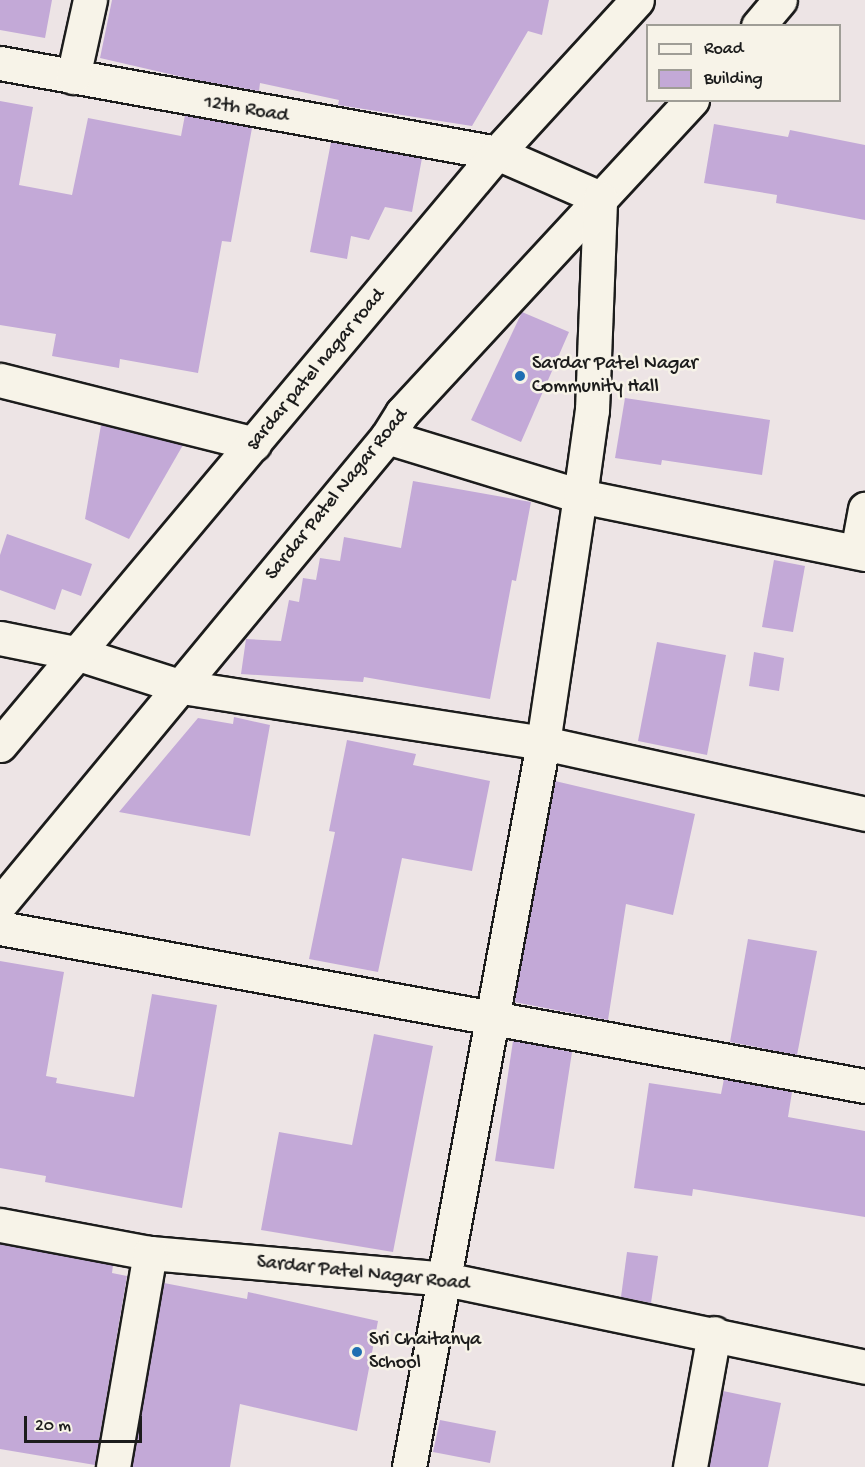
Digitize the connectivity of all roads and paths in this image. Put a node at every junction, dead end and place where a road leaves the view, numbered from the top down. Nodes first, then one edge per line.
1 (90, 0) edge
2 (637, 0) edge
3 (780, 0) edge
4 (760, 24) edge
5 (0, 63) edge
6 (73, 77) junction
7 (690, 102) edge
8 (497, 153) junction
9 (600, 198) junction
10 (0, 380) edge
11 (387, 437) junction
12 (255, 444) junction
13 (580, 496) junction
14 (865, 509) edge
15 (861, 553) edge
16 (0, 638) edge
17 (80, 654) junction
18 (182, 687) junction
19 (543, 743) junction
20 (0, 745) edge
21 (865, 814) edge
22 (0, 904) edge
23 (0, 928) edge
24 (493, 1018) junction
25 (865, 1086) edge
26 (0, 1225) edge
27 (150, 1253) junction
28 (445, 1279) junction
29 (714, 1333) junction
30 (865, 1367) edge
31 (113, 1467) edge
32 (409, 1467) edge
33 (690, 1467) edge

1 - 6 street
2 - 8 street, sardar patel nagar road
3 - 4 street
5 - 6 street, 12th Road
6 - 8 street, 12th Road
7 - 9 street, Sardar Patel Nagar Road
8 - 9 street, 12th Road
8 - 12 street, sardar patel nagar road
9 - 11 street, Sardar Patel Nagar Road
9 - 13 street
10 - 12 street
11 - 13 street
11 - 18 street, Sardar Patel Nagar Road
12 - 17 street, sardar patel nagar road
13 - 15 street
13 - 19 street
14 - 15 street
16 - 17 street
17 - 18 street
17 - 20 street, sardar patel nagar road
18 - 19 street
18 - 22 street, Sardar Patel Nagar Road
19 - 21 street
19 - 24 street
23 - 24 street
24 - 25 street
24 - 28 street
26 - 27 street, Sardar Patel Nagar Road
27 - 28 street, Sardar Patel Nagar Road
27 - 31 street
28 - 29 street, Sardar Patel Nagar Road
28 - 32 street
29 - 30 street, Sardar Patel Nagar Road
29 - 33 street

